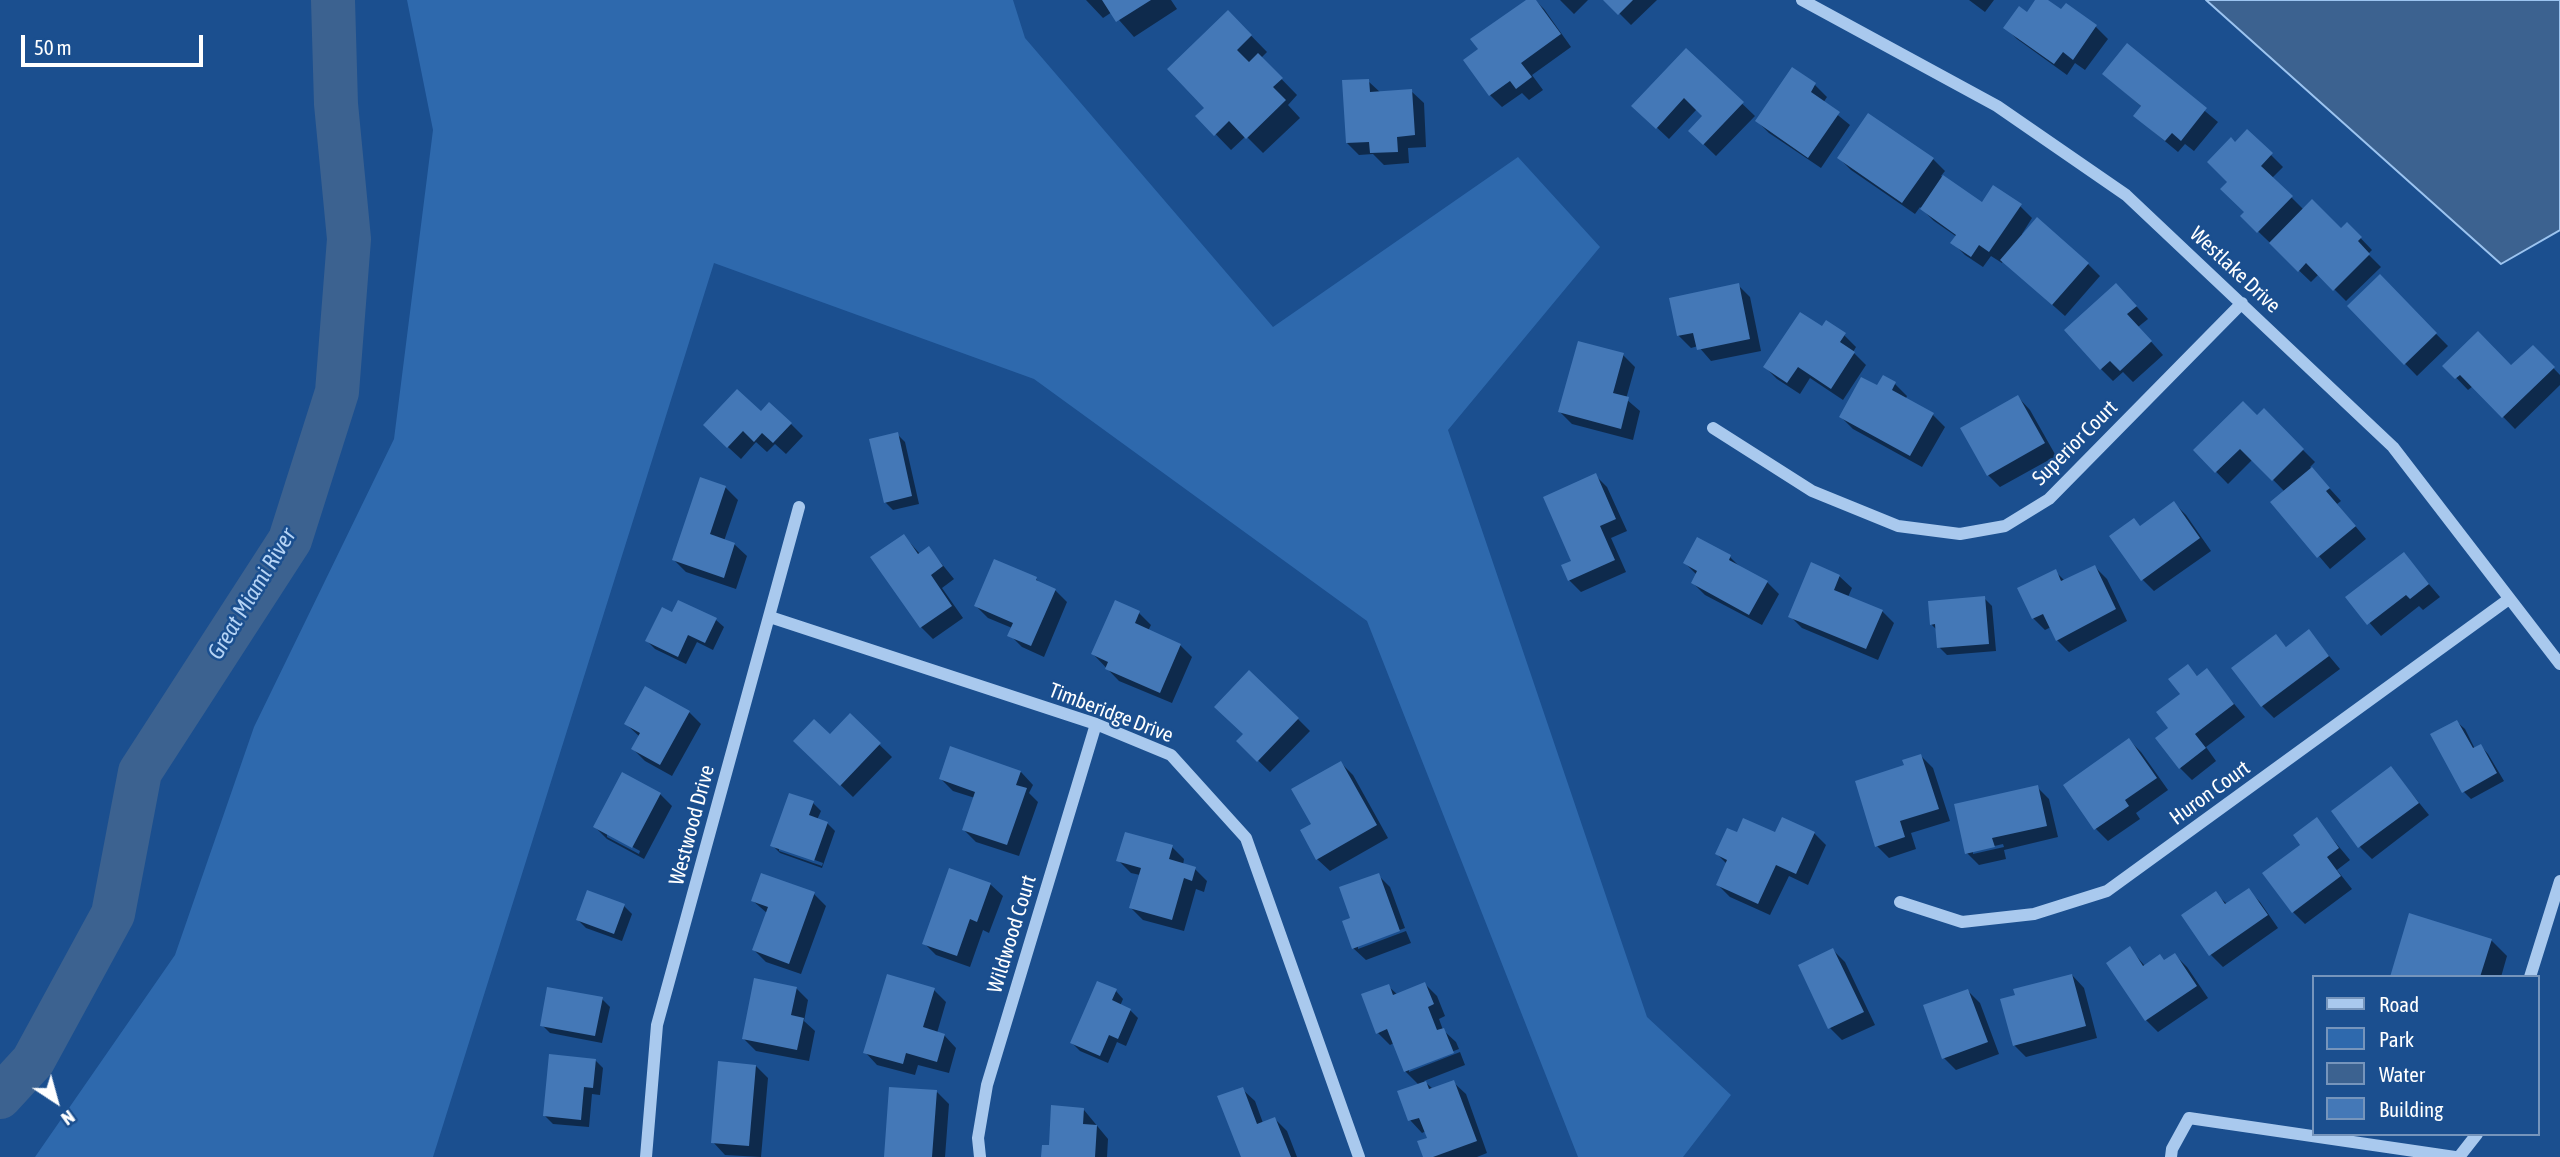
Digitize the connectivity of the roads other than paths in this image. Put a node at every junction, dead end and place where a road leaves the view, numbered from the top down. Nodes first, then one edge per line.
1 (1802, 0) edge
2 (2242, 303) junction
3 (1713, 428) dead end
4 (799, 507) dead end
5 (2509, 599) junction
6 (770, 617) junction
7 (2560, 664) edge
8 (1096, 724) junction
9 (2560, 881) edge
10 (1900, 902) dead end
11 (2531, 975) edge
12 (2312, 1136) edge
13 (2313, 1136) edge
14 (2475, 1136) edge
15 (646, 1157) edge
16 (980, 1157) edge
17 (1359, 1157) edge
18 (2171, 1157) edge
19 (2457, 1157) edge

1 - 2 street, Westlake Drive
2 - 3 street, Superior Court
2 - 5 street, Westlake Drive
4 - 6 street, Westwood Drive
5 - 7 street, Westlake Drive
5 - 10 street, Huron Court
6 - 8 street, Timberidge Drive
6 - 15 street, Westwood Drive
8 - 16 street, Wildwood Court
8 - 17 street, Timberidge Drive
9 - 11 street
12 - 18 street
13 - 19 street
14 - 19 street

